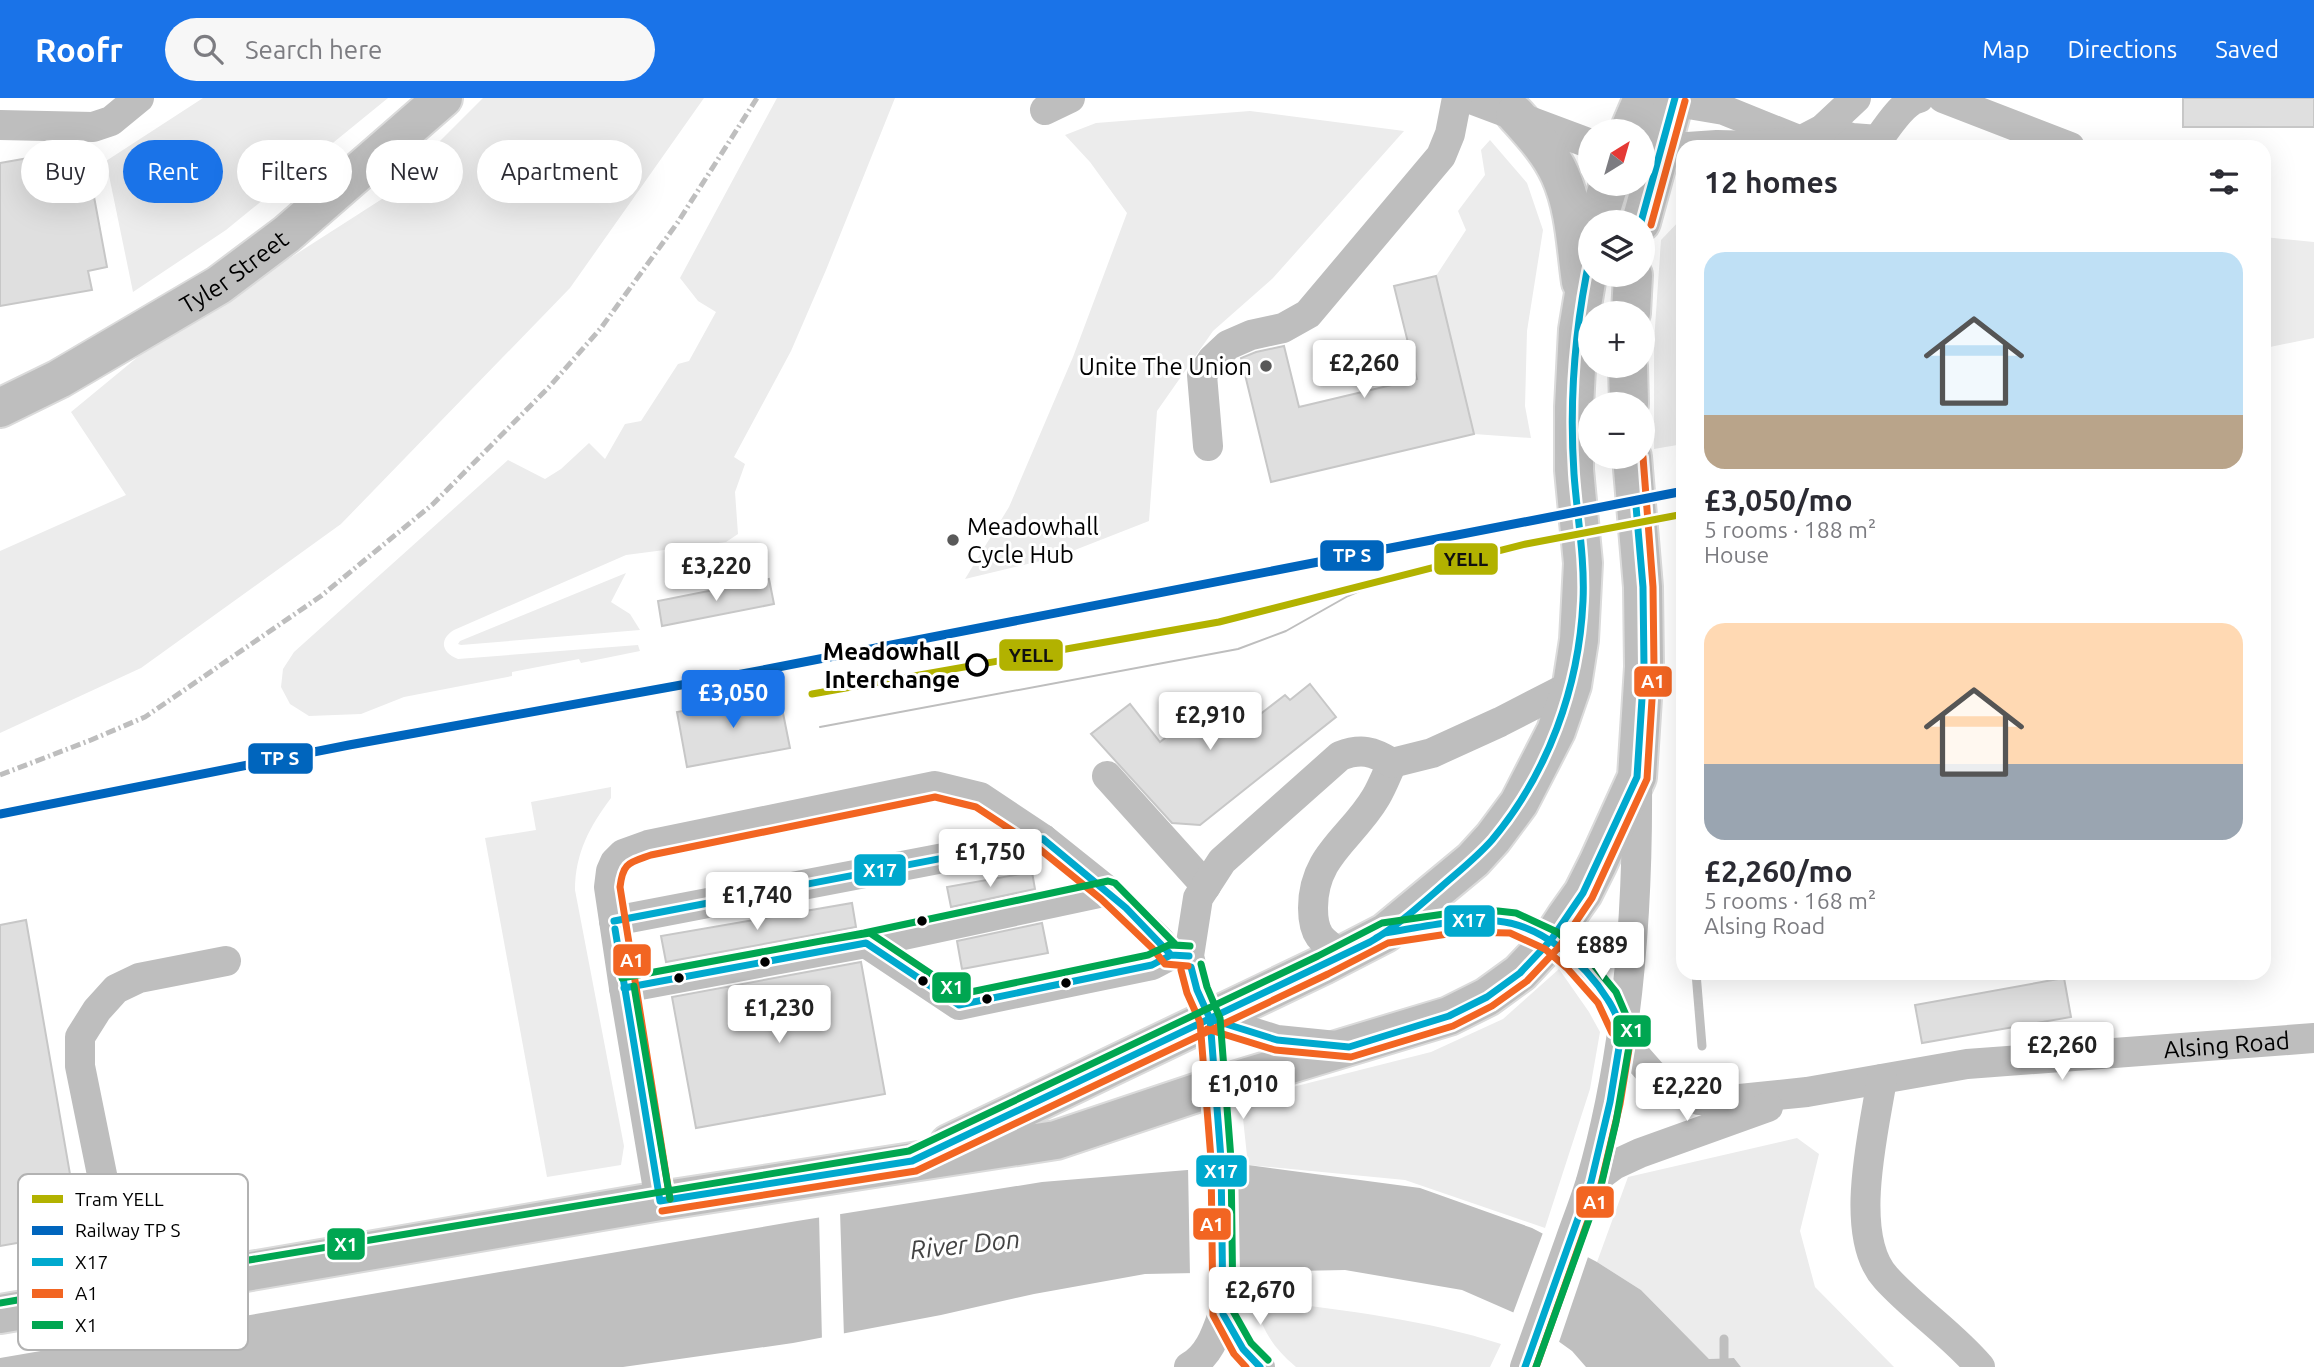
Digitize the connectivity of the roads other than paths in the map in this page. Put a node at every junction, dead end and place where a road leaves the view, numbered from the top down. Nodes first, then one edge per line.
1 (139, 98) edge
2 (443, 98) edge
3 (1457, 98) edge
4 (1468, 98) edge
5 (1856, 98) edge
6 (1919, 98) edge
7 (1943, 98) edge
8 (1661, 99) edge
9 (1515, 114) junction
10 (1654, 119) edge
11 (0, 125) edge
12 (1811, 135) junction
13 (1578, 139) edge
14 (1786, 140) edge
15 (2052, 140) edge
16 (1656, 143) edge
17 (1676, 144) edge
18 (1584, 287) edge
19 (1583, 294) junction
20 (0, 408) edge
21 (1208, 446) dead end
22 (1633, 469) edge
23 (1572, 685) junction
24 (1392, 763) junction
25 (1107, 775) dead end
26 (1637, 777) junction
27 (1043, 839) junction
28 (1206, 886) junction
29 (1108, 891) junction
30 (614, 921) junction
31 (1385, 933) junction
32 (1551, 940) junction
33 (866, 943) junction
34 (1180, 955) junction
35 (1343, 955) junction
36 (226, 961) dead end
37 (624, 988) junction
38 (1210, 1019) junction
39 (1622, 1029) junction
40 (2314, 1038) edge
41 (1349, 1047) junction
42 (1882, 1079) junction
43 (1214, 1087) junction
44 (1807, 1092) junction
45 (912, 1161) junction
46 (102, 1174) edge
47 (1591, 1182) junction
48 (660, 1202) junction
49 (248, 1270) edge
50 (18, 1311) edge
51 (0, 1314) edge
52 (1223, 1314) junction
53 (1973, 1359) edge
54 (1189, 1367) edge
55 (1260, 1367) edge
56 (1525, 1367) edge

1 - 11 street
2 - 20 main road, Tyler Street
3 - 21 street
4 - 9 street
5 - 12 street
6 - 12 street
7 - 15 street
8 - 10 main road
8 - 12 street
9 - 13 street
9 - 19 main road
12 - 14 street
16 - 17 street
18 - 19 main road
19 - 23 main road
22 - 26 main road
23 - 24 street
23 - 31 main road
24 - 28 street
24 - 35 street
25 - 28 street
26 - 32 main road
26 - 39 street
27 - 29 street
27 - 30 street
27 - 30 street
28 - 34 street
29 - 33 street
29 - 34 street
30 - 37 street
31 - 32 street, Alsing Road
31 - 35 main road
32 - 39 street, Alsing Road
32 - 41 main road
33 - 34 street
33 - 37 street
34 - 38 street
35 - 38 main road
36 - 46 street
37 - 48 street
38 - 41 street
38 - 43 street
38 - 45 main road
39 - 44 street, Alsing Road
39 - 47 street
40 - 42 street, Alsing Road
41 - 43 main road
42 - 44 street, Alsing Road
42 - 53 street
43 - 45 main road
43 - 52 street
44 - 47 street, Alsing Road
45 - 48 main road
47 - 56 street
48 - 49 main road
50 - 51 main road
52 - 54 street
52 - 55 street

